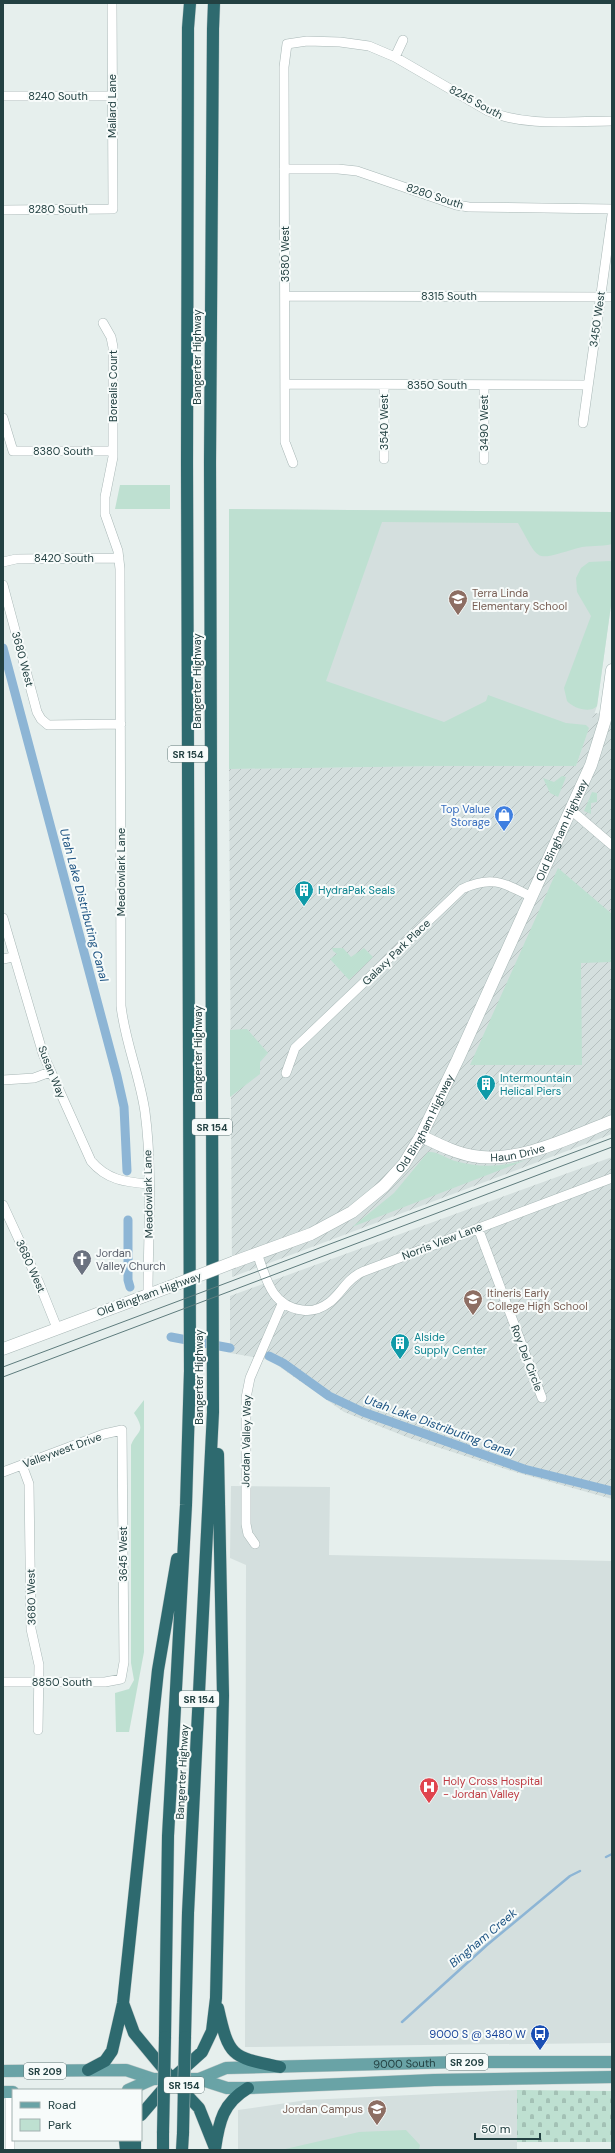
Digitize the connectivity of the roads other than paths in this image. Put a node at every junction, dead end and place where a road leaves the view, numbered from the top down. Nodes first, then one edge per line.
1 (112, 3) edge
2 (190, 3) edge
3 (214, 3) edge
4 (403, 40) dead end
5 (287, 44) joint
6 (395, 57) junction
7 (3, 96) edge
8 (112, 96) junction
9 (612, 121) edge
10 (284, 169) junction
11 (612, 209) edge
12 (3, 210) edge
13 (113, 210) joint
14 (612, 215) edge
15 (285, 296) junction
16 (600, 296) junction
17 (612, 297) edge
18 (103, 323) dead end
19 (285, 384) junction
20 (384, 385) junction
21 (588, 385) junction
22 (484, 386) junction
23 (3, 418) edge
24 (583, 423) dead end
25 (113, 451) junction
26 (384, 459) dead end
27 (484, 460) dead end
28 (293, 463) dead end
29 (119, 558) junction
30 (6, 560) edge
31 (3, 585) edge
32 (612, 670) edge
33 (121, 724) junction
34 (571, 810) junction
35 (612, 845) edge
36 (532, 897) junction
37 (3, 918) edge
38 (13, 957) junction
39 (3, 960) edge
40 (50, 1072) junction
41 (286, 1073) dead end
42 (3, 1080) edge
43 (612, 1121) edge
44 (421, 1136) junction
45 (612, 1178) edge
46 (148, 1184) junction
47 (3, 1205) edge
48 (478, 1228) junction
49 (257, 1253) junction
50 (148, 1294) junction
51 (282, 1304) junction
52 (57, 1328) junction
53 (3, 1349) edge
54 (542, 1398) dead end
55 (122, 1430) joint
56 (212, 1435) junction
57 (22, 1465) junction
58 (3, 1472) edge
59 (186, 1504) junction
60 (255, 1544) dead end
61 (121, 1679) joint
62 (3, 1682) edge
63 (39, 1682) junction
64 (38, 1730) dead end
65 (216, 1998) junction
66 (123, 2003) junction
67 (612, 2062) edge
68 (280, 2067) junction
69 (88, 2070) junction
70 (3, 2071) edge
71 (612, 2077) edge
72 (153, 2079) junction
73 (172, 2079) junction
74 (199, 2079) junction
75 (248, 2088) junction
76 (130, 2089) edge
77 (9, 2092) edge
78 (142, 2114) edge
79 (215, 2149) edge
80 (10, 2150) edge
81 (163, 2150) edge
82 (182, 2150) edge

1 - 8 street, Mallard Lane
2 - 59 highway, Bangerter Highway / SR 154
3 - 56 highway, Bangerter Highway / SR 154
4 - 6 street
5 - 6 street, 8245 South
5 - 10 street, 3580 West
6 - 9 street, 8245 South
7 - 8 street, 8240 South
8 - 13 street, Mallard Lane
10 - 11 street, 8280 South
10 - 15 street, 3580 West
12 - 13 street, 8280 South
14 - 16 street, 3450 West
15 - 16 street, 8315 South
15 - 19 street, 3580 West
16 - 17 street, 8315 South
16 - 21 street, 3450 West
18 - 25 street, Borealis Court
19 - 20 street, 8350 South
19 - 28 street, 3580 West
20 - 22 street, 8350 South
20 - 26 street, 3540 West
21 - 22 street, 8350 South
21 - 24 street, 3450 West
22 - 27 street, 3490 West
23 - 25 street, 8380 South
25 - 29 street, Meadowlark Lane
29 - 30 street, 8420 South
29 - 33 street, Meadowlark Lane
31 - 33 street, 3680 West
32 - 34 street, Old Bingham Highway
33 - 46 street, Meadowlark Lane
34 - 35 street
34 - 36 street, Old Bingham Highway
36 - 41 street, Galaxy Park Place
36 - 44 street, Old Bingham Highway
37 - 38 street, Susan Way
38 - 39 street
38 - 40 street, Susan Way
40 - 42 street
40 - 46 street, Susan Way
43 - 44 street, Haun Drive
44 - 49 street, Old Bingham Highway
45 - 48 street, Norris View Lane
46 - 50 street, Meadowlark Lane
47 - 52 street, 3680 West
48 - 51 street, Norris View Lane
48 - 54 street, Roy Del Circle
49 - 50 street, Old Bingham Highway, bridge
49 - 51 street
50 - 52 street, Old Bingham Highway
51 - 60 street, Jordan Valley Way
52 - 53 street, Old Bingham Highway
55 - 57 street, Valleywest Drive
55 - 61 street, 3645 West
56 - 65 highway
56 - 82 highway, Bangerter Highway / SR 154, bridge
57 - 58 street, Valleywest Drive
57 - 63 street, 3680 West
59 - 66 highway
59 - 81 highway, Bangerter Highway / SR 154, bridge
61 - 63 street, 8850 South
62 - 63 street, 8850 South
63 - 64 street, 3680 West
65 - 68 highway
65 - 73 highway
66 - 69 highway
66 - 73 highway
67 - 68 main road, 9000 South / SR 209
68 - 74 main road, 9000 South / SR 209
69 - 70 main road, 9000 South / SR 209
69 - 72 main road, 9000 South / SR 209
71 - 75 main road, 9000 South / SR 209
72 - 73 main road, 9000 South / SR 209
72 - 76 main road, 9000 South / SR 209
73 - 74 main road, 9000 South / SR 209
73 - 78 highway
73 - 79 highway
74 - 75 main road, 9000 South / SR 209
75 - 79 highway
77 - 80 street

